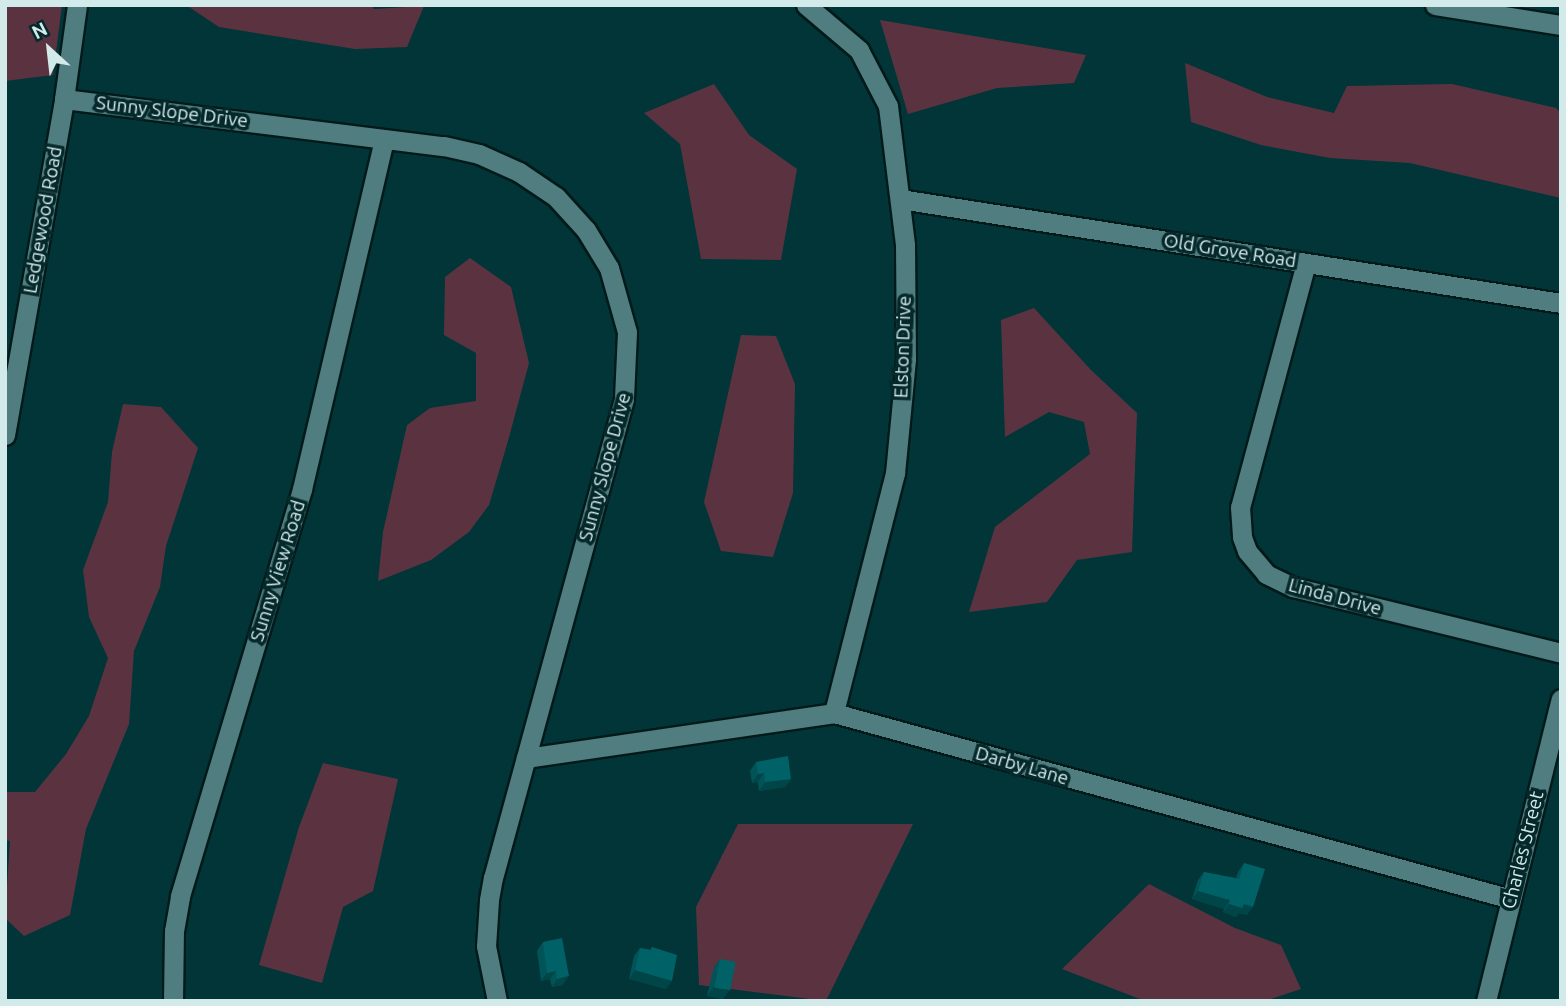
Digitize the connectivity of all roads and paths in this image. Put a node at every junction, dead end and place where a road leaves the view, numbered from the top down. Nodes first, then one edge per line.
1 (77, 5) edge
2 (806, 5) edge
3 (1434, 5) edge
4 (1561, 25) edge
5 (64, 99) junction
6 (384, 139) junction
7 (900, 200) junction
8 (1306, 263) junction
9 (1561, 303) edge
10 (5, 435) edge
11 (1561, 653) edge
12 (1561, 699) edge
13 (834, 713) junction
14 (526, 758) junction
15 (1511, 899) junction
16 (173, 1001) edge
17 (497, 1001) edge
18 (1486, 1001) edge

1 - 5 street, Ledgewood Road
2 - 7 street, Elston Drive
3 - 4 street
5 - 6 street, Sunny Slope Drive
5 - 10 street, Ledgewood Road
6 - 14 street, Sunny Slope Drive
6 - 16 street, Sunny View Road
7 - 8 street, Old Grove Road
7 - 13 street, Elston Drive
8 - 9 street, Old Grove Road
8 - 11 street, Linda Drive
12 - 15 street, Charles Street
13 - 14 street, Darby Lane
13 - 15 street, Darby Lane
14 - 17 street, Sunny Slope Drive
15 - 18 street, Charles Street

